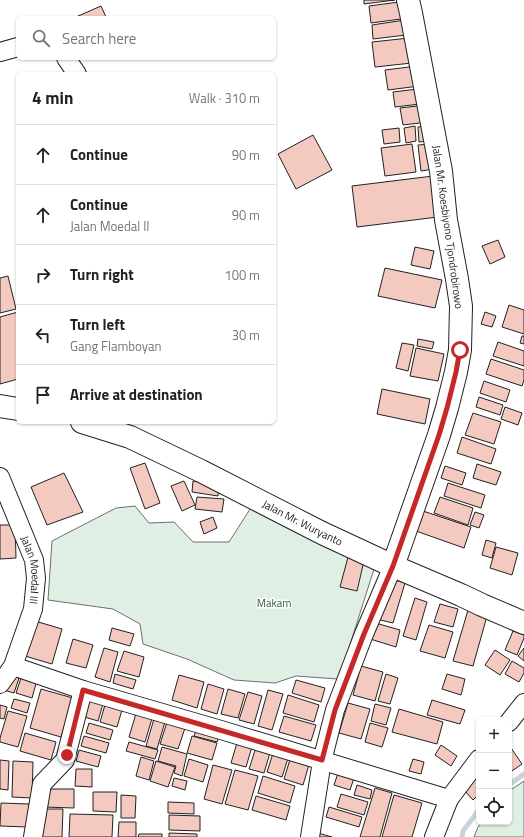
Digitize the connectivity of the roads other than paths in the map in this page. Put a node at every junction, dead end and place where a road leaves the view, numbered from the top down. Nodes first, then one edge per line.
1 (408, 0) edge
2 (16, 48) edge
3 (0, 52) edge
4 (67, 60) edge
5 (76, 72) edge
6 (0, 406) edge
7 (16, 409) edge
8 (88, 424) edge
9 (0, 477) edge
10 (393, 566) junction
11 (524, 623) edge
12 (13, 666) junction
13 (0, 684) edge
14 (83, 690) junction
15 (524, 703) edge
16 (512, 718) edge
17 (322, 760) junction
18 (476, 763) edge
19 (449, 800) junction
20 (33, 837) edge
21 (310, 837) edge
22 (434, 837) edge

1 - 10 main road, Jalan Mr. Koesbiyono Tjondrobirowo
2 - 3 street
4 - 5 street
6 - 7 main road
8 - 10 main road, Jalan Mr. Wuryanto
9 - 12 street, Jalan Moedal III
10 - 11 main road, Jalan Mr. Wuryanto
10 - 17 street
12 - 13 street, Jalan Moedal III
12 - 14 street
14 - 17 street
14 - 20 street
15 - 16 street
17 - 19 street
17 - 21 street
18 - 19 street
19 - 22 street

